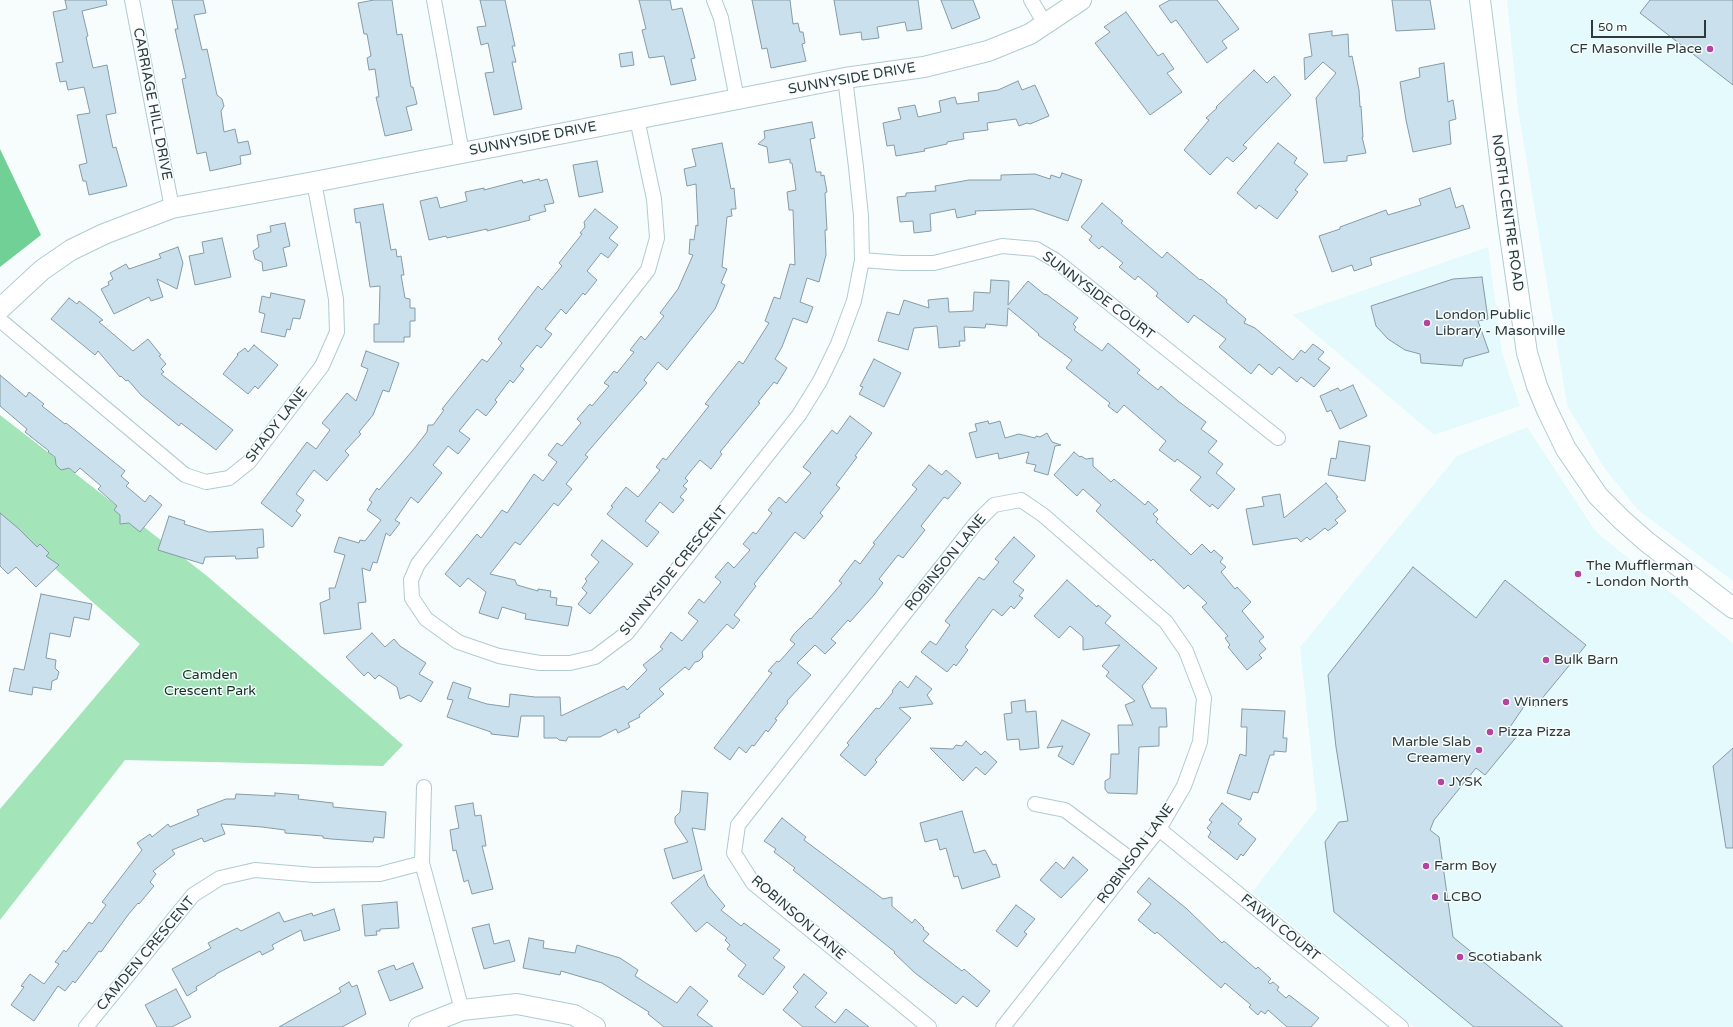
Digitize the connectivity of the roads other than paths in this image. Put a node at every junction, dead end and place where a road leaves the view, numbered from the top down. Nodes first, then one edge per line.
1 (132, 0) edge
2 (434, 0) edge
3 (714, 0) edge
4 (1031, 0) edge
5 (1081, 0) edge
6 (1480, 0) edge
7 (1045, 24) junction
8 (845, 78) junction
9 (737, 99) junction
10 (637, 119) junction
11 (462, 153) junction
12 (314, 182) junction
13 (172, 208) junction
14 (862, 260) junction
15 (0, 309) edge
16 (0, 320) edge
17 (1278, 438) dead end
18 (1733, 608) edge
19 (424, 787) dead end
20 (1035, 804) dead end
21 (1159, 828) junction
22 (1133, 861) junction
23 (422, 863) junction
24 (462, 1010) junction
25 (86, 1027) edge
26 (419, 1027) edge
27 (595, 1027) edge
28 (929, 1027) edge
29 (1004, 1027) edge
30 (1401, 1027) edge

1 - 13 street, CARRIAGE HILL DRIVE
2 - 11 street
3 - 9 street
4 - 7 street
5 - 7 street, SUNNYSIDE DRIVE
6 - 18 street, NORTH CENTRE ROAD
7 - 8 street, SUNNYSIDE DRIVE
8 - 9 street, SUNNYSIDE DRIVE
8 - 14 street, SUNNYSIDE CRESCENT
9 - 10 street, SUNNYSIDE DRIVE
10 - 11 street, SUNNYSIDE DRIVE
10 - 14 street, SUNNYSIDE CRESCENT
11 - 12 street, SUNNYSIDE DRIVE
12 - 13 street, SUNNYSIDE DRIVE
12 - 16 street, SHADY LANE
13 - 15 street, SUNNYSIDE DRIVE
14 - 17 street, SUNNYSIDE COURT
19 - 23 street
20 - 22 street
21 - 22 street, ROBINSON LANE
21 - 28 street, ROBINSON LANE
21 - 30 street, FAWN COURT
22 - 29 street, ROBINSON LANE
23 - 24 street
23 - 25 street, CAMDEN CRESCENT
24 - 26 street
24 - 27 street

